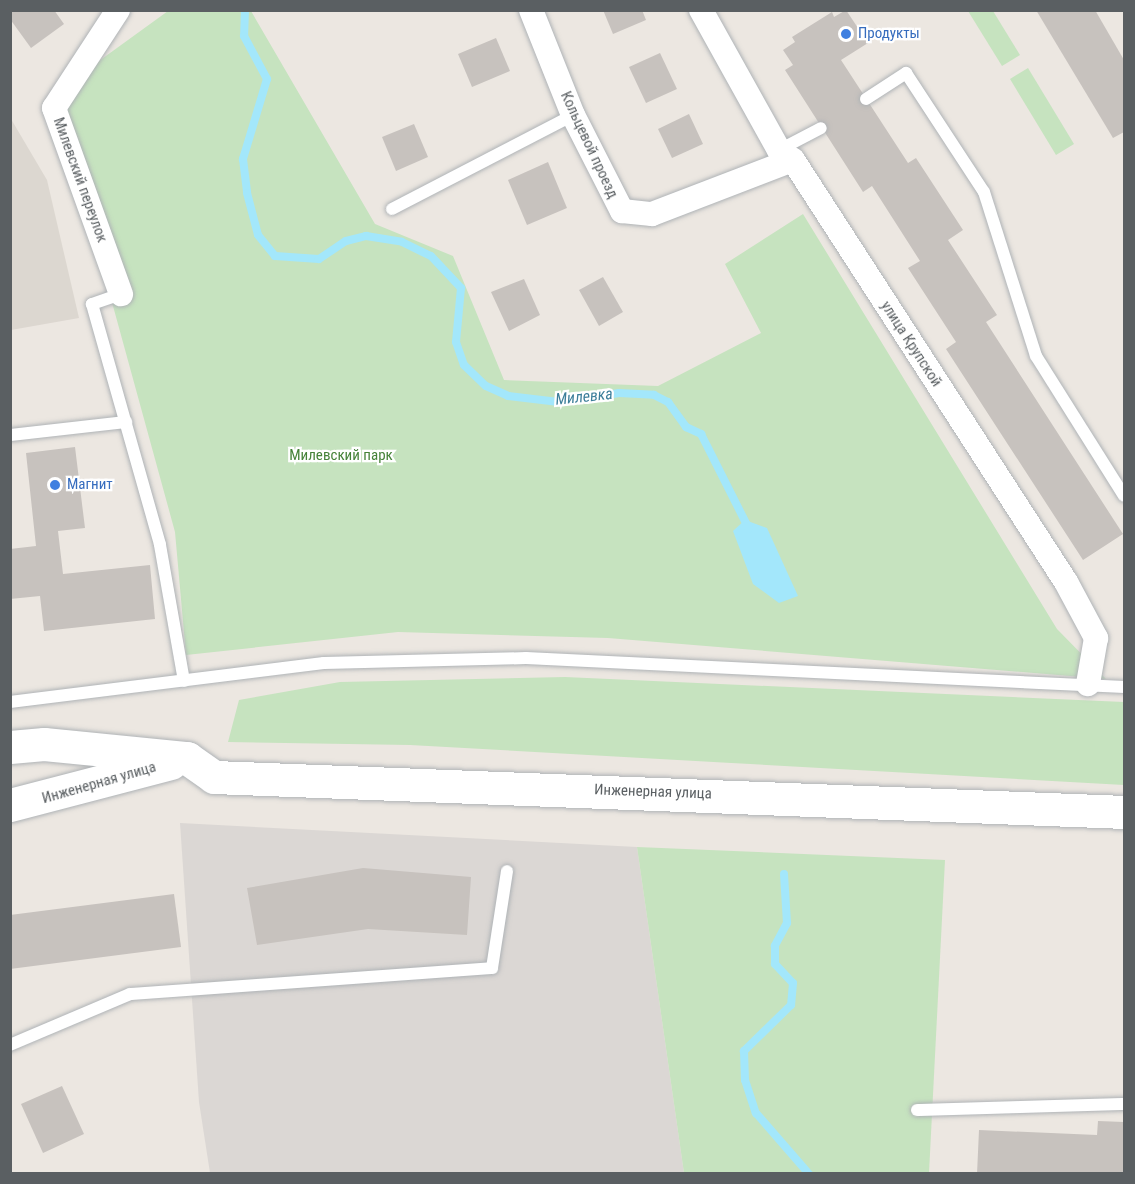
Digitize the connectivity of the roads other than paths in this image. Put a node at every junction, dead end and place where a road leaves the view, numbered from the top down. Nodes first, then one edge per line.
1 (118, 10) edge
2 (531, 10) edge
3 (701, 10) edge
4 (866, 99) dead end
5 (573, 115) junction
6 (821, 128) dead end
7 (786, 155) junction
8 (392, 209) dead end
9 (121, 294) joint
10 (126, 423) junction
11 (10, 435) edge
12 (1125, 496) edge
13 (184, 681) junction
14 (1088, 684) junction
15 (1125, 687) edge
16 (10, 702) edge
17 (44, 744) junction
18 (10, 747) edge
19 (187, 758) junction
20 (21, 804) edge
21 (1125, 812) edge
22 (507, 871) dead end
23 (10, 1044) edge
24 (1125, 1104) edge
25 (917, 1110) dead end

1 - 9 street, Милевский переулок
2 - 5 street, Кольцевой проезд
3 - 7 street, улица Крупской
4 - 12 lane
5 - 7 street, Кольцевой проезд
5 - 8 lane
6 - 7 lane
7 - 14 street, улица Крупской
9 - 10 lane
10 - 11 lane
10 - 13 lane
13 - 14 lane
13 - 16 lane
14 - 15 lane
17 - 18 main road, Инженерная улица
17 - 19 main road, Инженерная улица
17 - 20 main road
19 - 20 main road, Инженерная улица
19 - 21 main road, Инженерная улица
22 - 23 lane
24 - 25 lane

